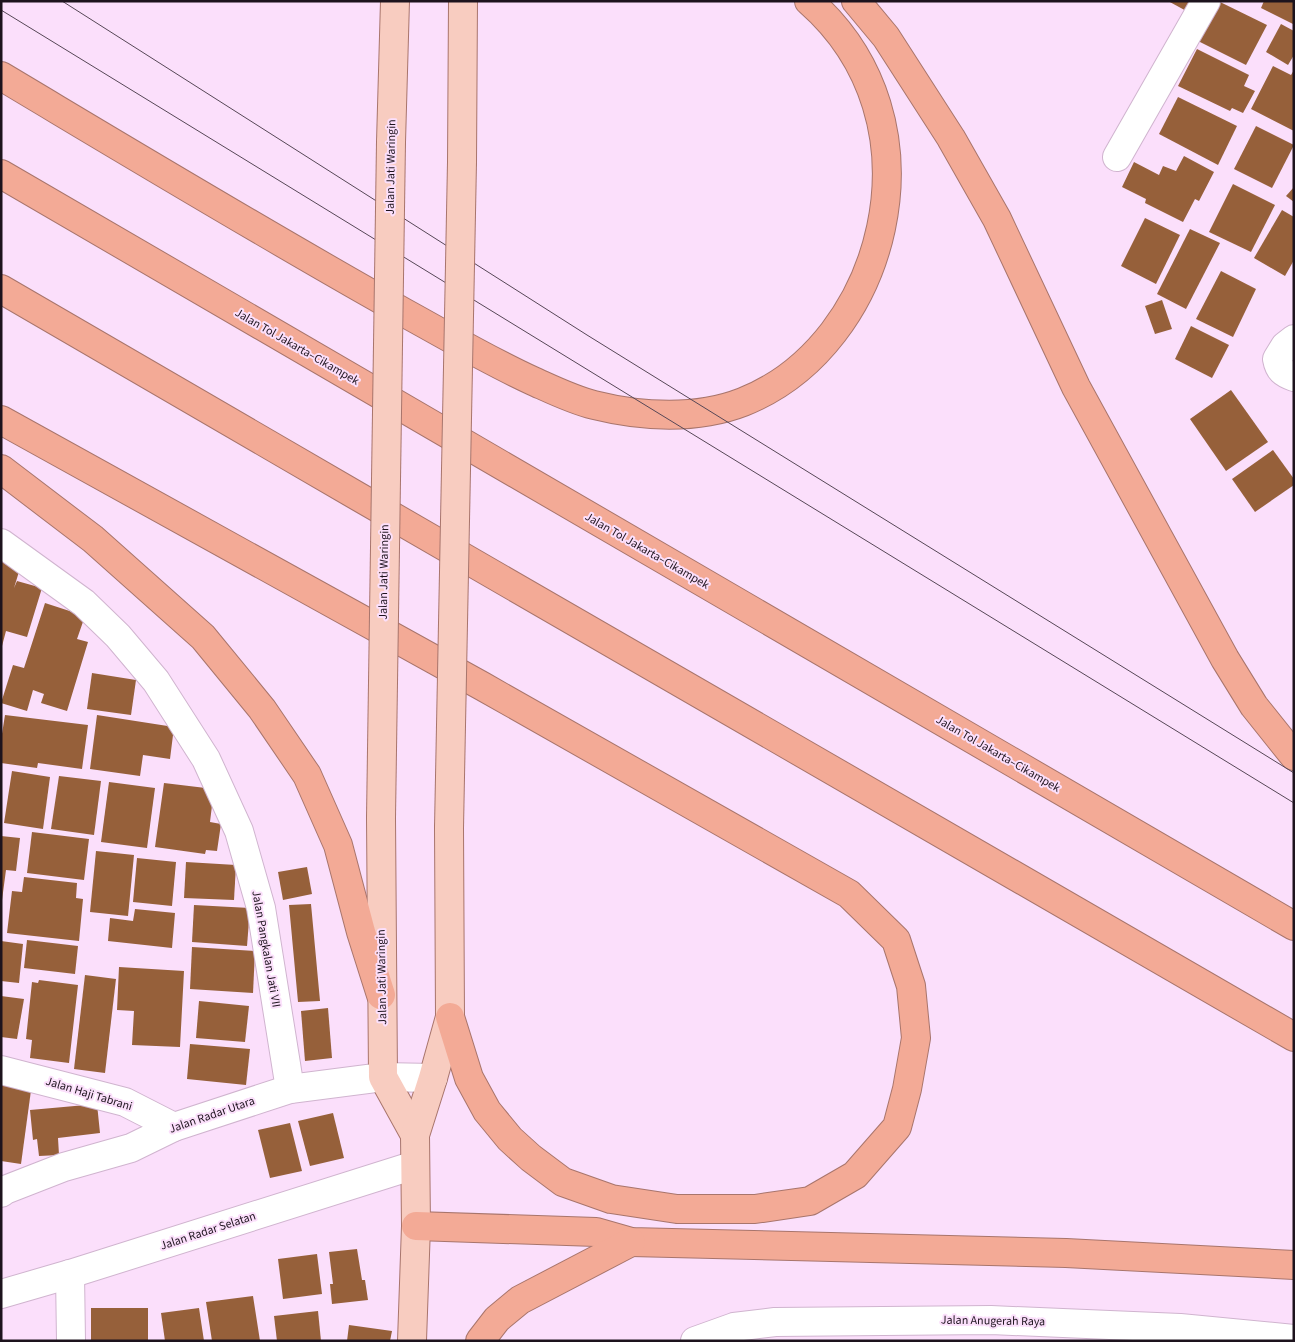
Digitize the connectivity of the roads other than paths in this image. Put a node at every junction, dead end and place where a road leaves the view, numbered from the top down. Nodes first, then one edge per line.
1 (395, 1) edge
2 (463, 1) edge
3 (809, 1) edge
4 (856, 1) edge
5 (1206, 1) edge
6 (1, 76) edge
7 (1117, 157) dead end
8 (1, 174) edge
9 (1, 289) edge
10 (1294, 339) edge
11 (1294, 377) edge
12 (1, 420) edge
13 (1, 469) edge
14 (1, 543) edge
15 (1294, 756) edge
16 (1294, 926) edge
17 (381, 995) junction
18 (450, 1017) junction
19 (1294, 1037) edge
20 (1, 1070) edge
21 (383, 1077) junction
22 (433, 1078) junction
23 (290, 1089) junction
24 (174, 1127) junction
25 (415, 1135) junction
26 (415, 1165) junction
27 (1, 1193) edge
28 (416, 1226) junction
29 (631, 1242) junction
30 (1294, 1265) edge
31 (70, 1274) junction
32 (1, 1294) edge
33 (1294, 1339) edge
34 (71, 1341) edge
35 (412, 1341) edge
36 (480, 1341) edge
37 (695, 1341) edge

1 - 17 main road, Jalan Jati Waringin, bridge
2 - 18 main road, Jalan Jati Waringin, bridge
3 - 6 highway
4 - 15 highway
5 - 7 street
8 - 16 highway, Jalan Tol Jakarta–Cikampek
9 - 19 highway
10 - 11 street
12 - 18 highway
13 - 17 highway
14 - 23 street, Jalan Pangkalan Jati VII
17 - 21 main road, Jalan Jati Waringin
18 - 22 main road, Jalan Jati Waringin
20 - 24 street, Jalan Haji Tabrani
21 - 22 street, Jalan Radar Utara
21 - 23 street, Jalan Radar Utara
21 - 25 main road, Jalan Jati Waringin
22 - 25 main road, Jalan Jati Waringin
23 - 24 street, Jalan Radar Utara
24 - 27 street, Jalan Radar Utara
25 - 26 main road, Jalan Jati Waringin
26 - 28 main road, Jalan Jati Waringin
26 - 31 street, Jalan Radar Selatan
28 - 29 highway
28 - 35 main road, Jalan Jati Waringin
29 - 30 highway
29 - 36 highway
31 - 32 street, Jalan Radar Selatan
31 - 34 street
33 - 37 street, Jalan Anugerah Raya

